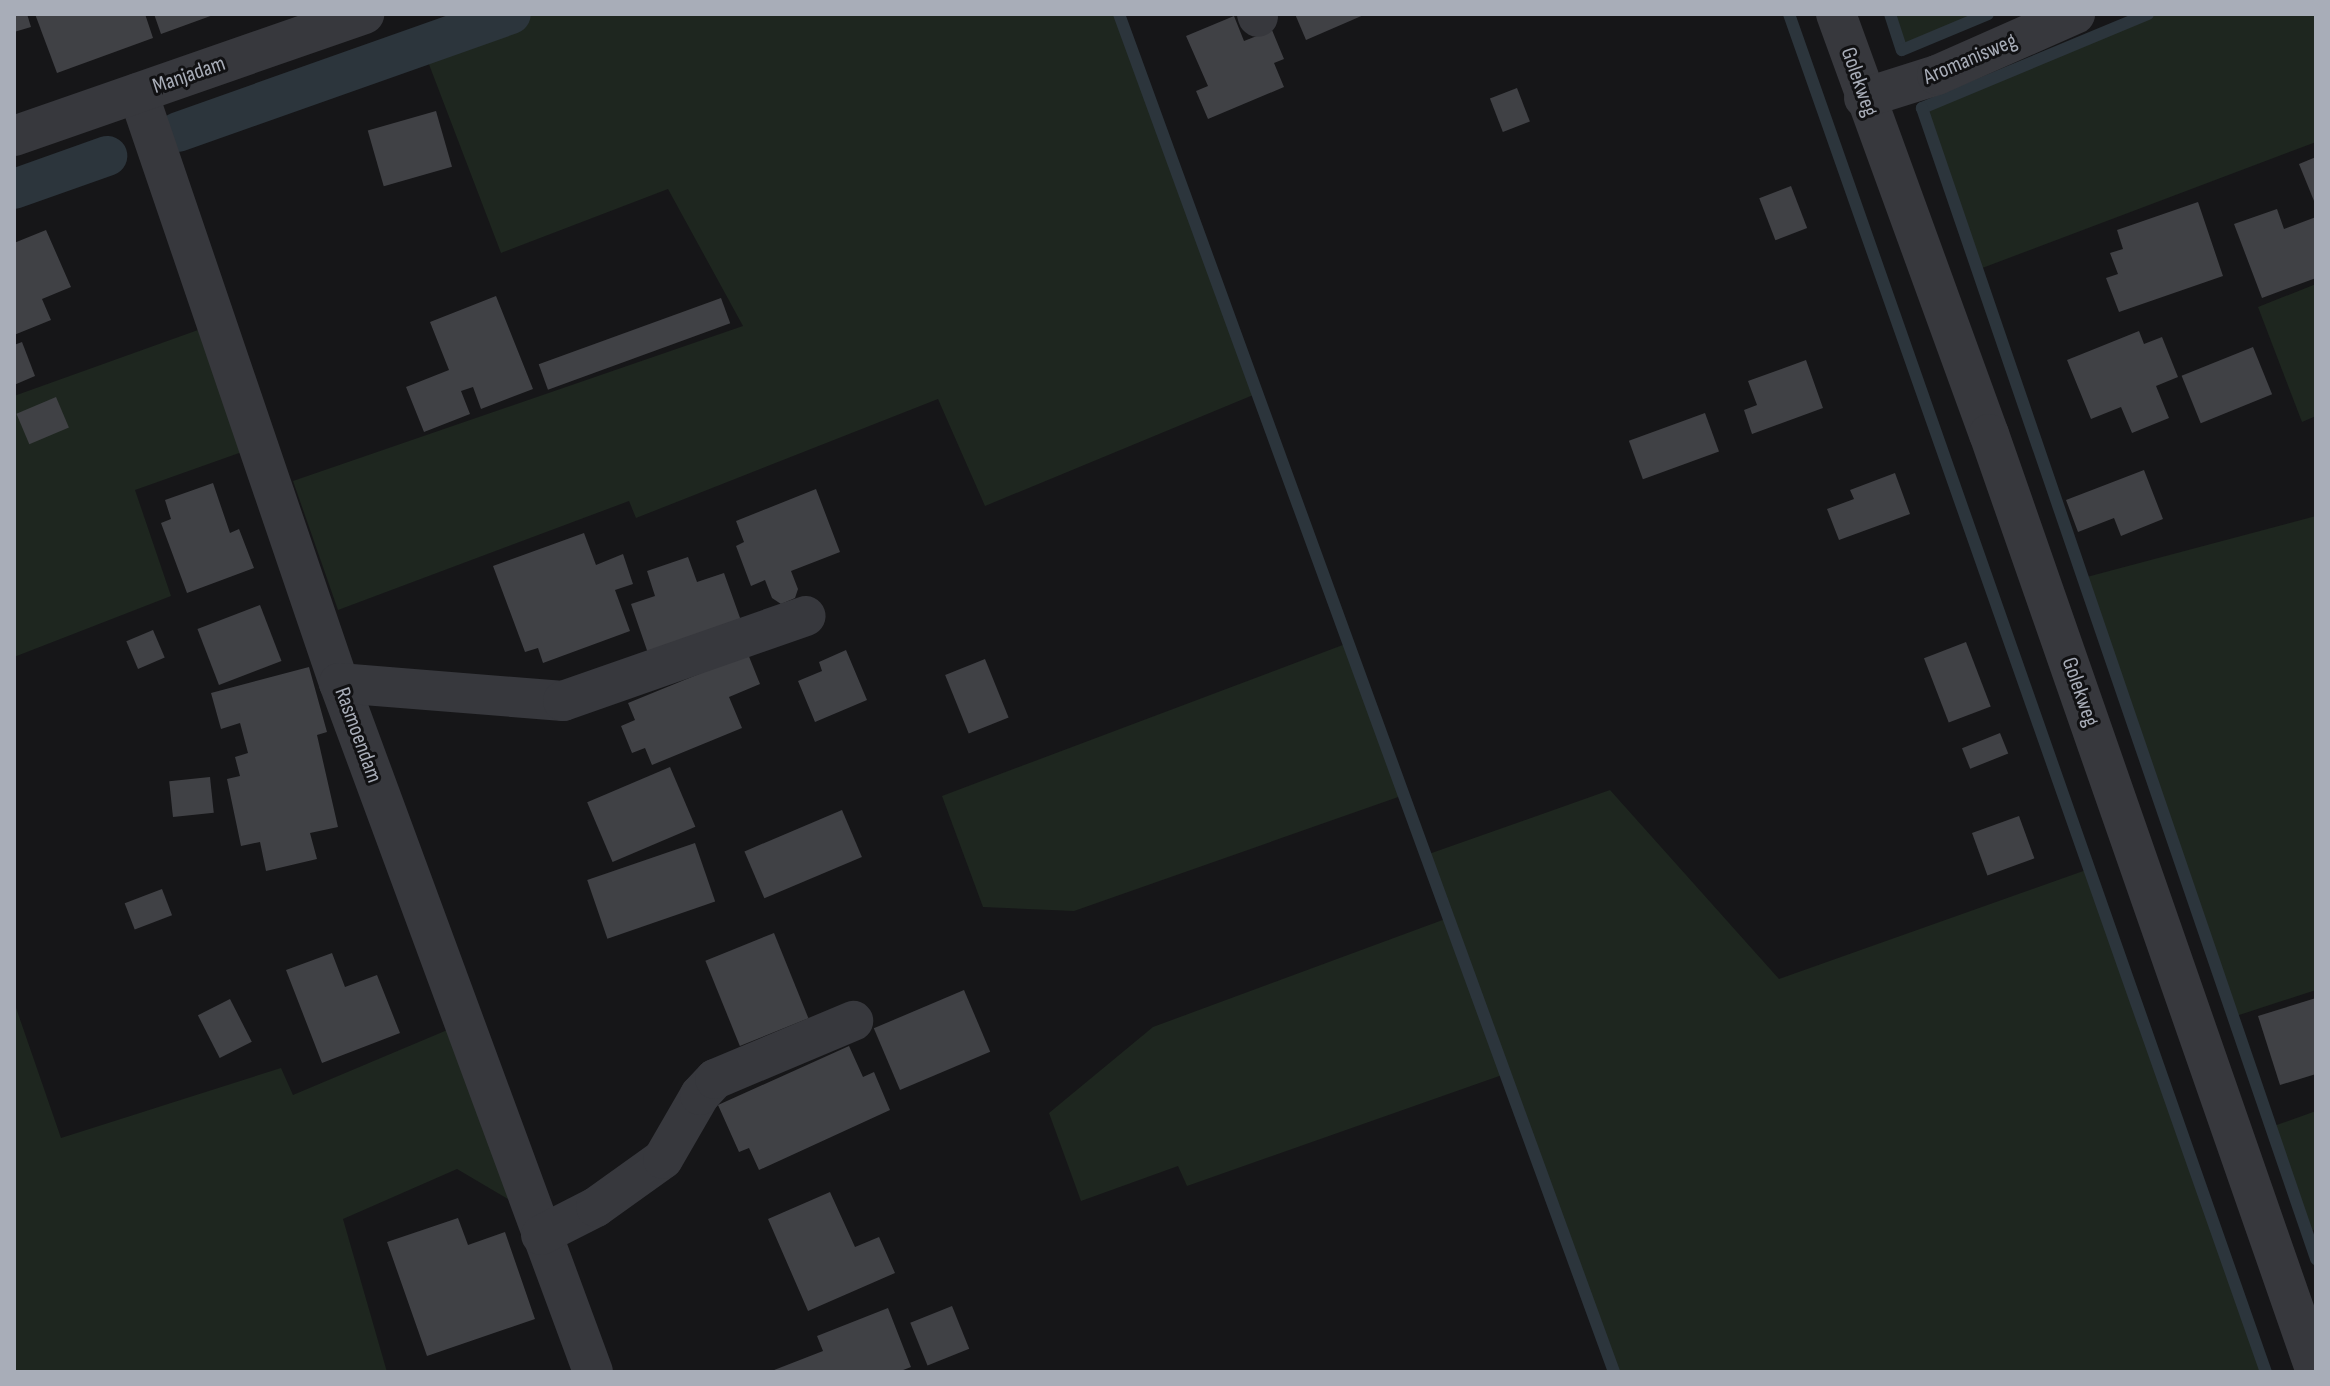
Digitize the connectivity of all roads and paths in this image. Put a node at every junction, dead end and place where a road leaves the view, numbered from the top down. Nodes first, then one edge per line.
1 (364, 14) edge
2 (1836, 14) edge
3 (2075, 14) edge
4 (138, 93) junction
5 (1864, 98) junction
6 (14, 136) edge
7 (806, 616) dead end
8 (339, 683) junction
9 (853, 1021) dead end
10 (541, 1235) junction
11 (593, 1372) edge
12 (2316, 1372) edge

1 - 4 street, Manjadam
2 - 5 street, Golekweg
3 - 5 street, Aromanisweg
4 - 6 street, Manjadam
4 - 8 street, Rasmoendam
5 - 12 street, Golekweg
7 - 8 street
8 - 10 street, Rasmoendam
9 - 10 street
10 - 11 street, Rasmoendam

